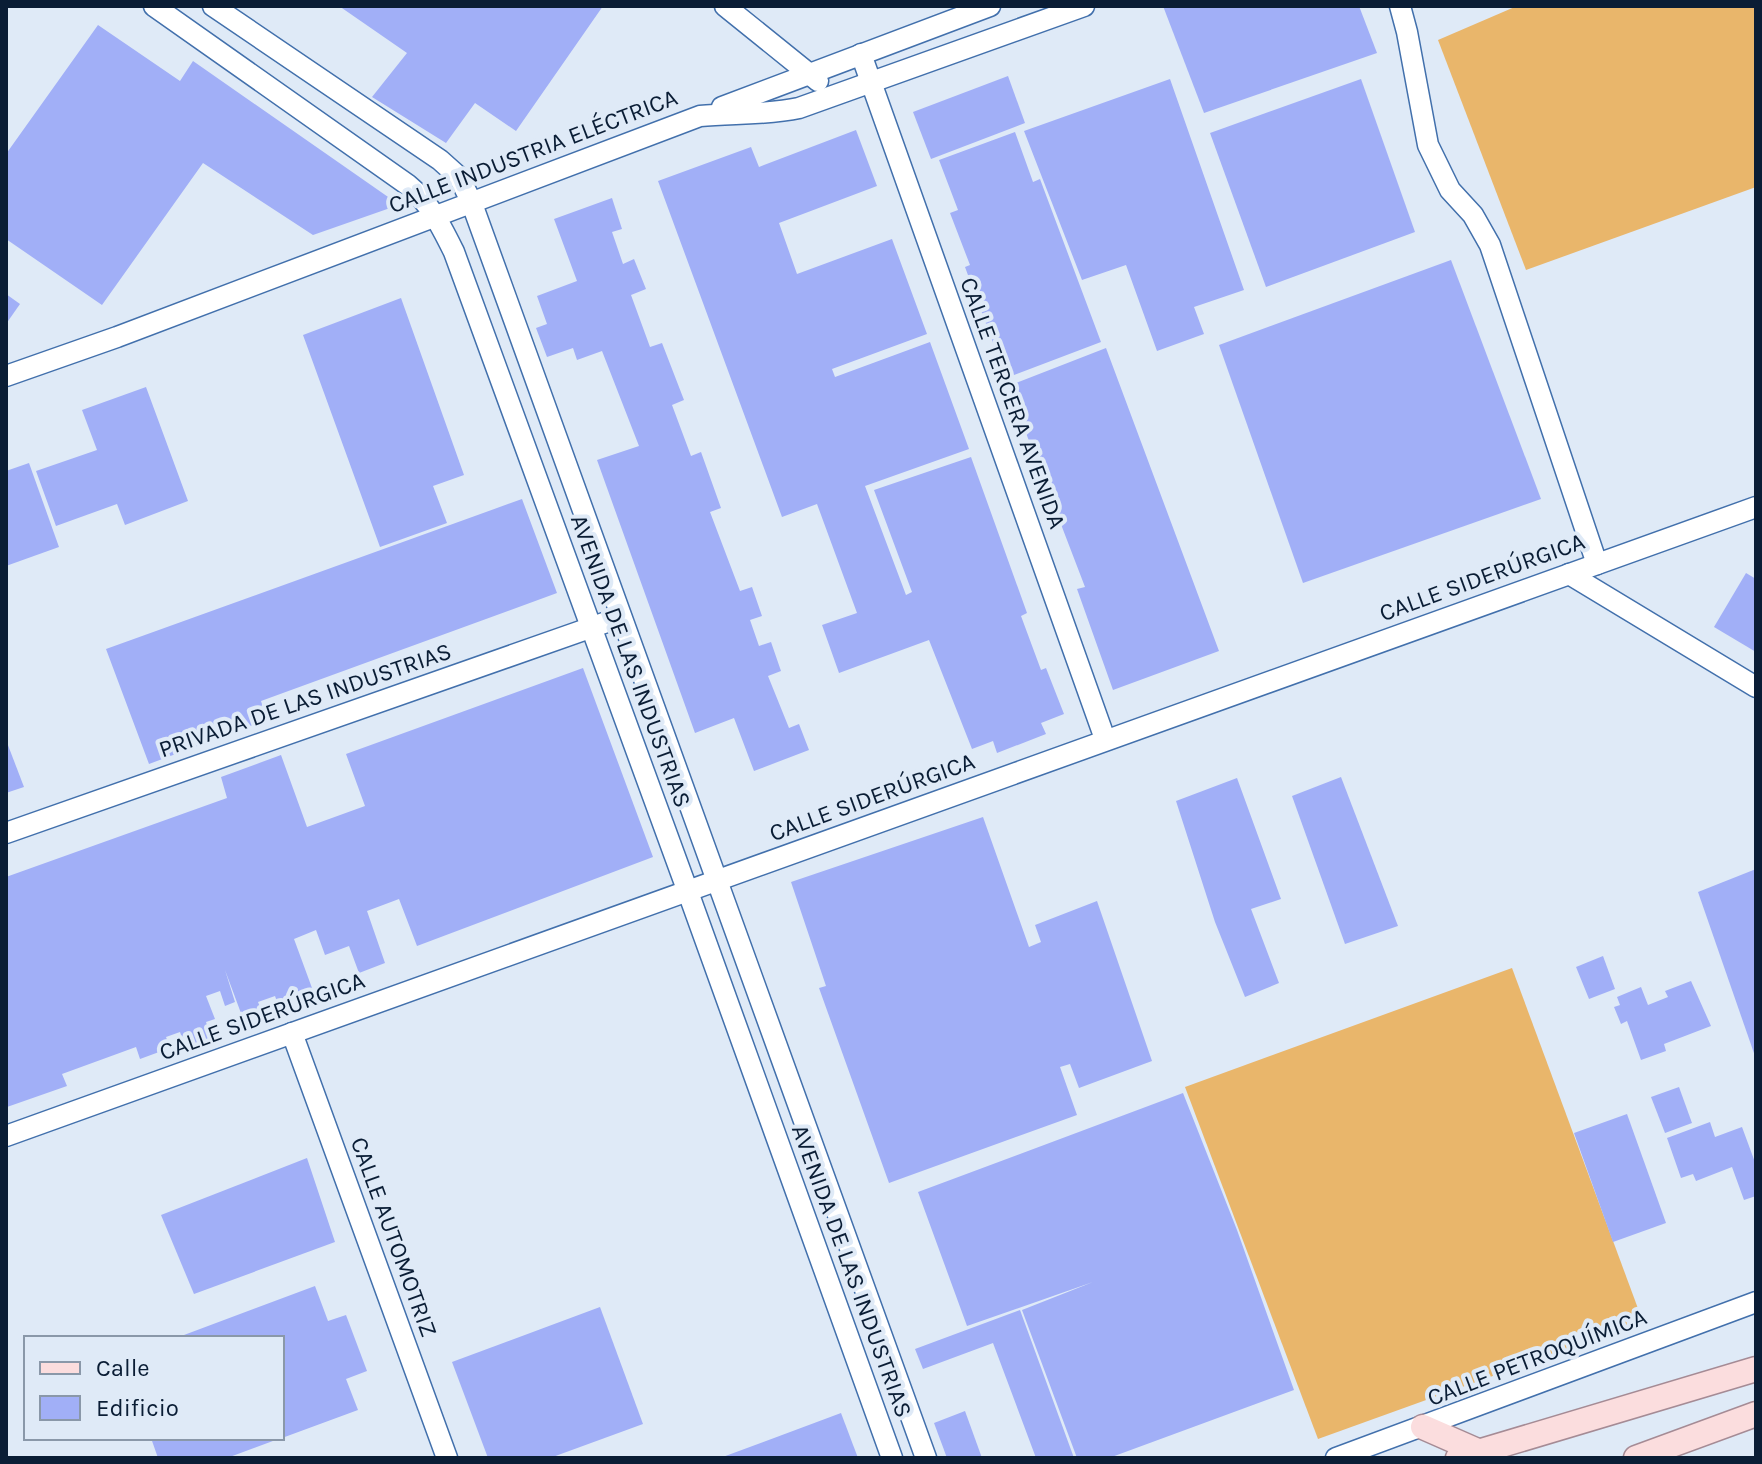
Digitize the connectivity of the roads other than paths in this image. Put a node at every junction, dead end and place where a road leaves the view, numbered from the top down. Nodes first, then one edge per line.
1 (154, 6) edge
2 (213, 6) edge
3 (725, 6) edge
4 (990, 6) edge
5 (1084, 6) edge
6 (1400, 6) edge
7 (861, 54) junction
8 (810, 74) junction
9 (873, 84) junction
10 (837, 96) junction
11 (700, 116) junction
12 (471, 201) junction
13 (435, 214) junction
14 (6, 376) edge
15 (1756, 507) edge
16 (1597, 564) junction
17 (1569, 574) junction
18 (621, 617) junction
19 (589, 627) junction
20 (1756, 687) edge
21 (1105, 739) junction
22 (6, 833) edge
23 (719, 881) junction
24 (688, 892) junction
25 (292, 1033) junction
26 (6, 1136) edge
27 (1756, 1302) edge
28 (1756, 1369) edge
29 (903, 1398) junction
30 (873, 1408) junction
31 (1756, 1414) edge
32 (1423, 1427) junction
33 (1469, 1455) edge
34 (447, 1458) edge
35 (892, 1458) edge
36 (926, 1458) edge
37 (1336, 1458) edge
38 (1636, 1458) edge

1 - 13 street, AVENIDA DE LAS INDUSTRIAS
2 - 12 street, AVENIDA DE LAS INDUSTRIAS
3 - 8 street
4 - 7 street
5 - 9 street, CALLE INDUSTRIA ELÉCTRICA
6 - 16 street
7 - 8 street
7 - 9 street, CALLE TERCERA AVENIDA
8 - 10 street
8 - 11 street
9 - 10 street, CALLE INDUSTRIA ELÉCTRICA
9 - 21 street, CALLE TERCERA AVENIDA
10 - 11 street, CALLE INDUSTRIA ELÉCTRICA
11 - 12 street, CALLE INDUSTRIA ELÉCTRICA
12 - 13 street, CALLE INDUSTRIA ELÉCTRICA
12 - 18 street, AVENIDA DE LAS INDUSTRIAS
13 - 14 street, CALLE INDUSTRIA ELÉCTRICA
13 - 19 street, AVENIDA DE LAS INDUSTRIAS
15 - 16 street, CALLE SIDERÚRGICA
16 - 17 street, CALLE SIDERÚRGICA
17 - 20 street
17 - 21 street, CALLE SIDERÚRGICA
18 - 19 street, PRIVADA DE LAS INDUSTRIAS
18 - 23 street, AVENIDA DE LAS INDUSTRIAS
19 - 22 street, PRIVADA DE LAS INDUSTRIAS
19 - 24 street, AVENIDA DE LAS INDUSTRIAS
21 - 23 street, CALLE SIDERÚRGICA
23 - 24 street, CALLE SIDERÚRGICA
23 - 29 street, AVENIDA DE LAS INDUSTRIAS
24 - 25 street, CALLE SIDERÚRGICA
24 - 30 street, AVENIDA DE LAS INDUSTRIAS
25 - 26 street, CALLE SIDERÚRGICA
25 - 34 street, CALLE AUTOMOTRIZ
27 - 32 street, CALLE PETROQUÍMICA
28 - 33 main road
29 - 30 street
29 - 36 street, AVENIDA DE LAS INDUSTRIAS
30 - 35 street, AVENIDA DE LAS INDUSTRIAS
31 - 38 main road
32 - 33 main road
32 - 37 street, CALLE PETROQUÍMICA

